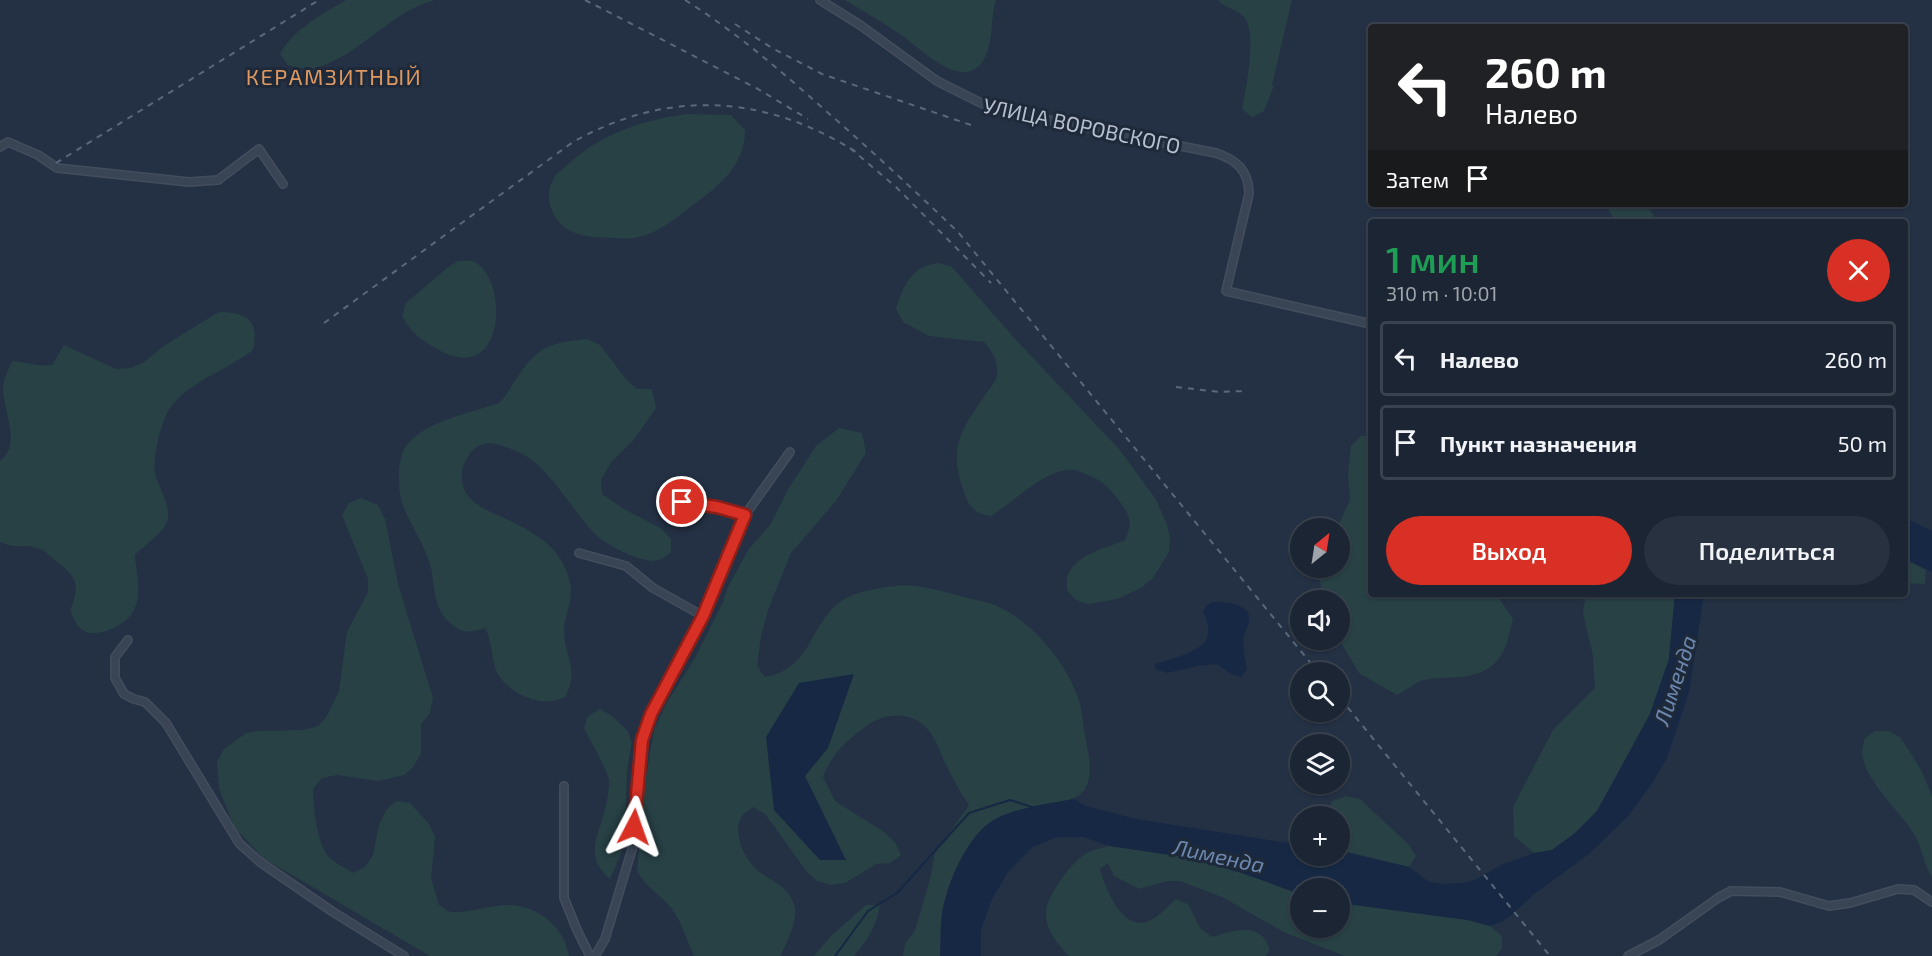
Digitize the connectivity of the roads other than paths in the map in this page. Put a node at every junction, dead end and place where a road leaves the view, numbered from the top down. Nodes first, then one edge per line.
1 (820, 0) edge
2 (0, 147) edge
3 (283, 184) dead end
4 (1368, 323) edge
5 (790, 453) dead end
6 (682, 502) dead end
7 (745, 515) junction
8 (579, 553) dead end
9 (703, 616) junction
10 (128, 640) dead end
11 (564, 786) dead end
12 (1932, 902) edge
13 (404, 956) edge
14 (590, 956) edge
15 (595, 956) edge
16 (1628, 956) edge

1 - 4 street, УЛИЦА ВОРОВСКОГО
2 - 3 street
5 - 7 street
6 - 7 street
7 - 9 street
8 - 9 street
9 - 15 street
10 - 13 street
11 - 14 street
12 - 16 street

